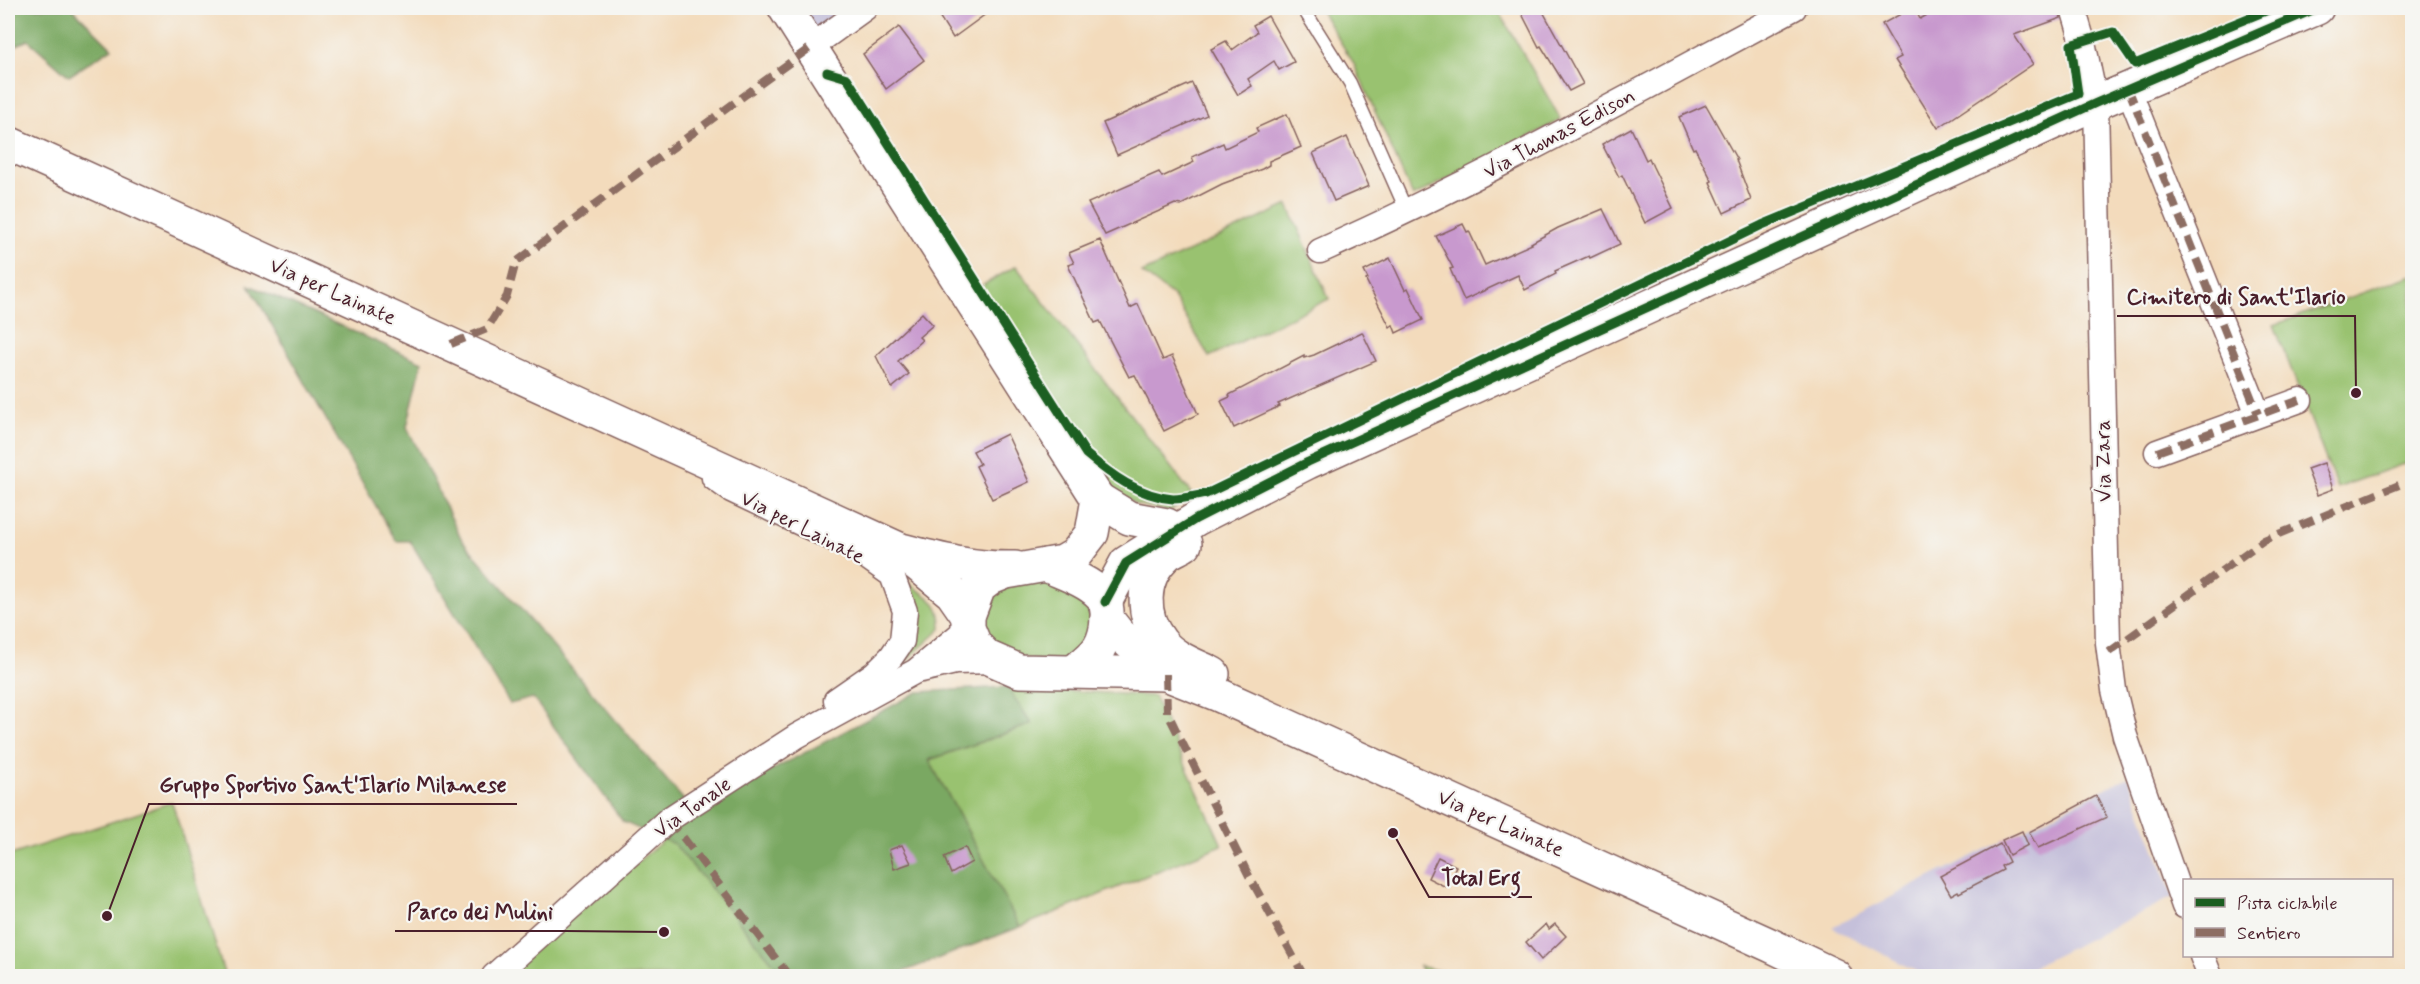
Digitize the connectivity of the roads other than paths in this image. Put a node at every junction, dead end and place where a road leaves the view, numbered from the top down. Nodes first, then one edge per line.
1 (785, 8) edge
2 (865, 8) edge
3 (1304, 8) edge
4 (1794, 8) edge
5 (2073, 8) edge
6 (2317, 8) edge
7 (811, 47) junction
8 (2128, 88) junction
9 (2096, 103) junction
10 (8, 143) edge
11 (1407, 212) junction
12 (1320, 251) dead end
13 (2300, 400) dead end
14 (2258, 414) junction
15 (659, 439) junction
16 (2157, 452) dead end
17 (1308, 462) junction
18 (1106, 504) junction
19 (1181, 522) junction
20 (900, 550) junction
21 (1125, 554) junction
22 (1049, 563) junction
23 (1106, 610) junction
24 (968, 622) junction
25 (994, 661) junction
26 (916, 671) junction
27 (1076, 672) junction
28 (1166, 674) junction
29 (797, 736) junction
30 (1390, 772) junction
31 (2183, 903) edge
32 (2202, 957) edge
33 (494, 976) edge
34 (1835, 976) edge
35 (2210, 976) edge

1 - 7 street
2 - 7 street
3 - 11 lane
4 - 11 street, Via Thomas Edison
5 - 9 street, Via Zara
6 - 8 street
7 - 18 street
8 - 9 street
8 - 14 street
9 - 17 street
9 - 31 street, Via Zara
10 - 15 street, Via per Lainate
11 - 12 street, Via Thomas Edison
13 - 14 street
14 - 16 street
15 - 20 street, Via per Lainate
15 - 29 street, Via per Lainate
17 - 19 street
17 - 30 street
18 - 19 street
18 - 21 street
18 - 22 street
19 - 21 street
20 - 22 street, Via per Lainate
20 - 24 street, Via per Lainate
21 - 22 street
21 - 23 street
22 - 23 street
22 - 24 street
23 - 27 street
23 - 28 street, Via per Lainate
24 - 25 street
24 - 26 street
25 - 26 street
25 - 27 street
26 - 29 street, Via Tonale
27 - 28 street, Via per Lainate
28 - 30 street, Via per Lainate
29 - 33 street, Via Tonale
30 - 34 street, Via per Lainate
32 - 35 street

